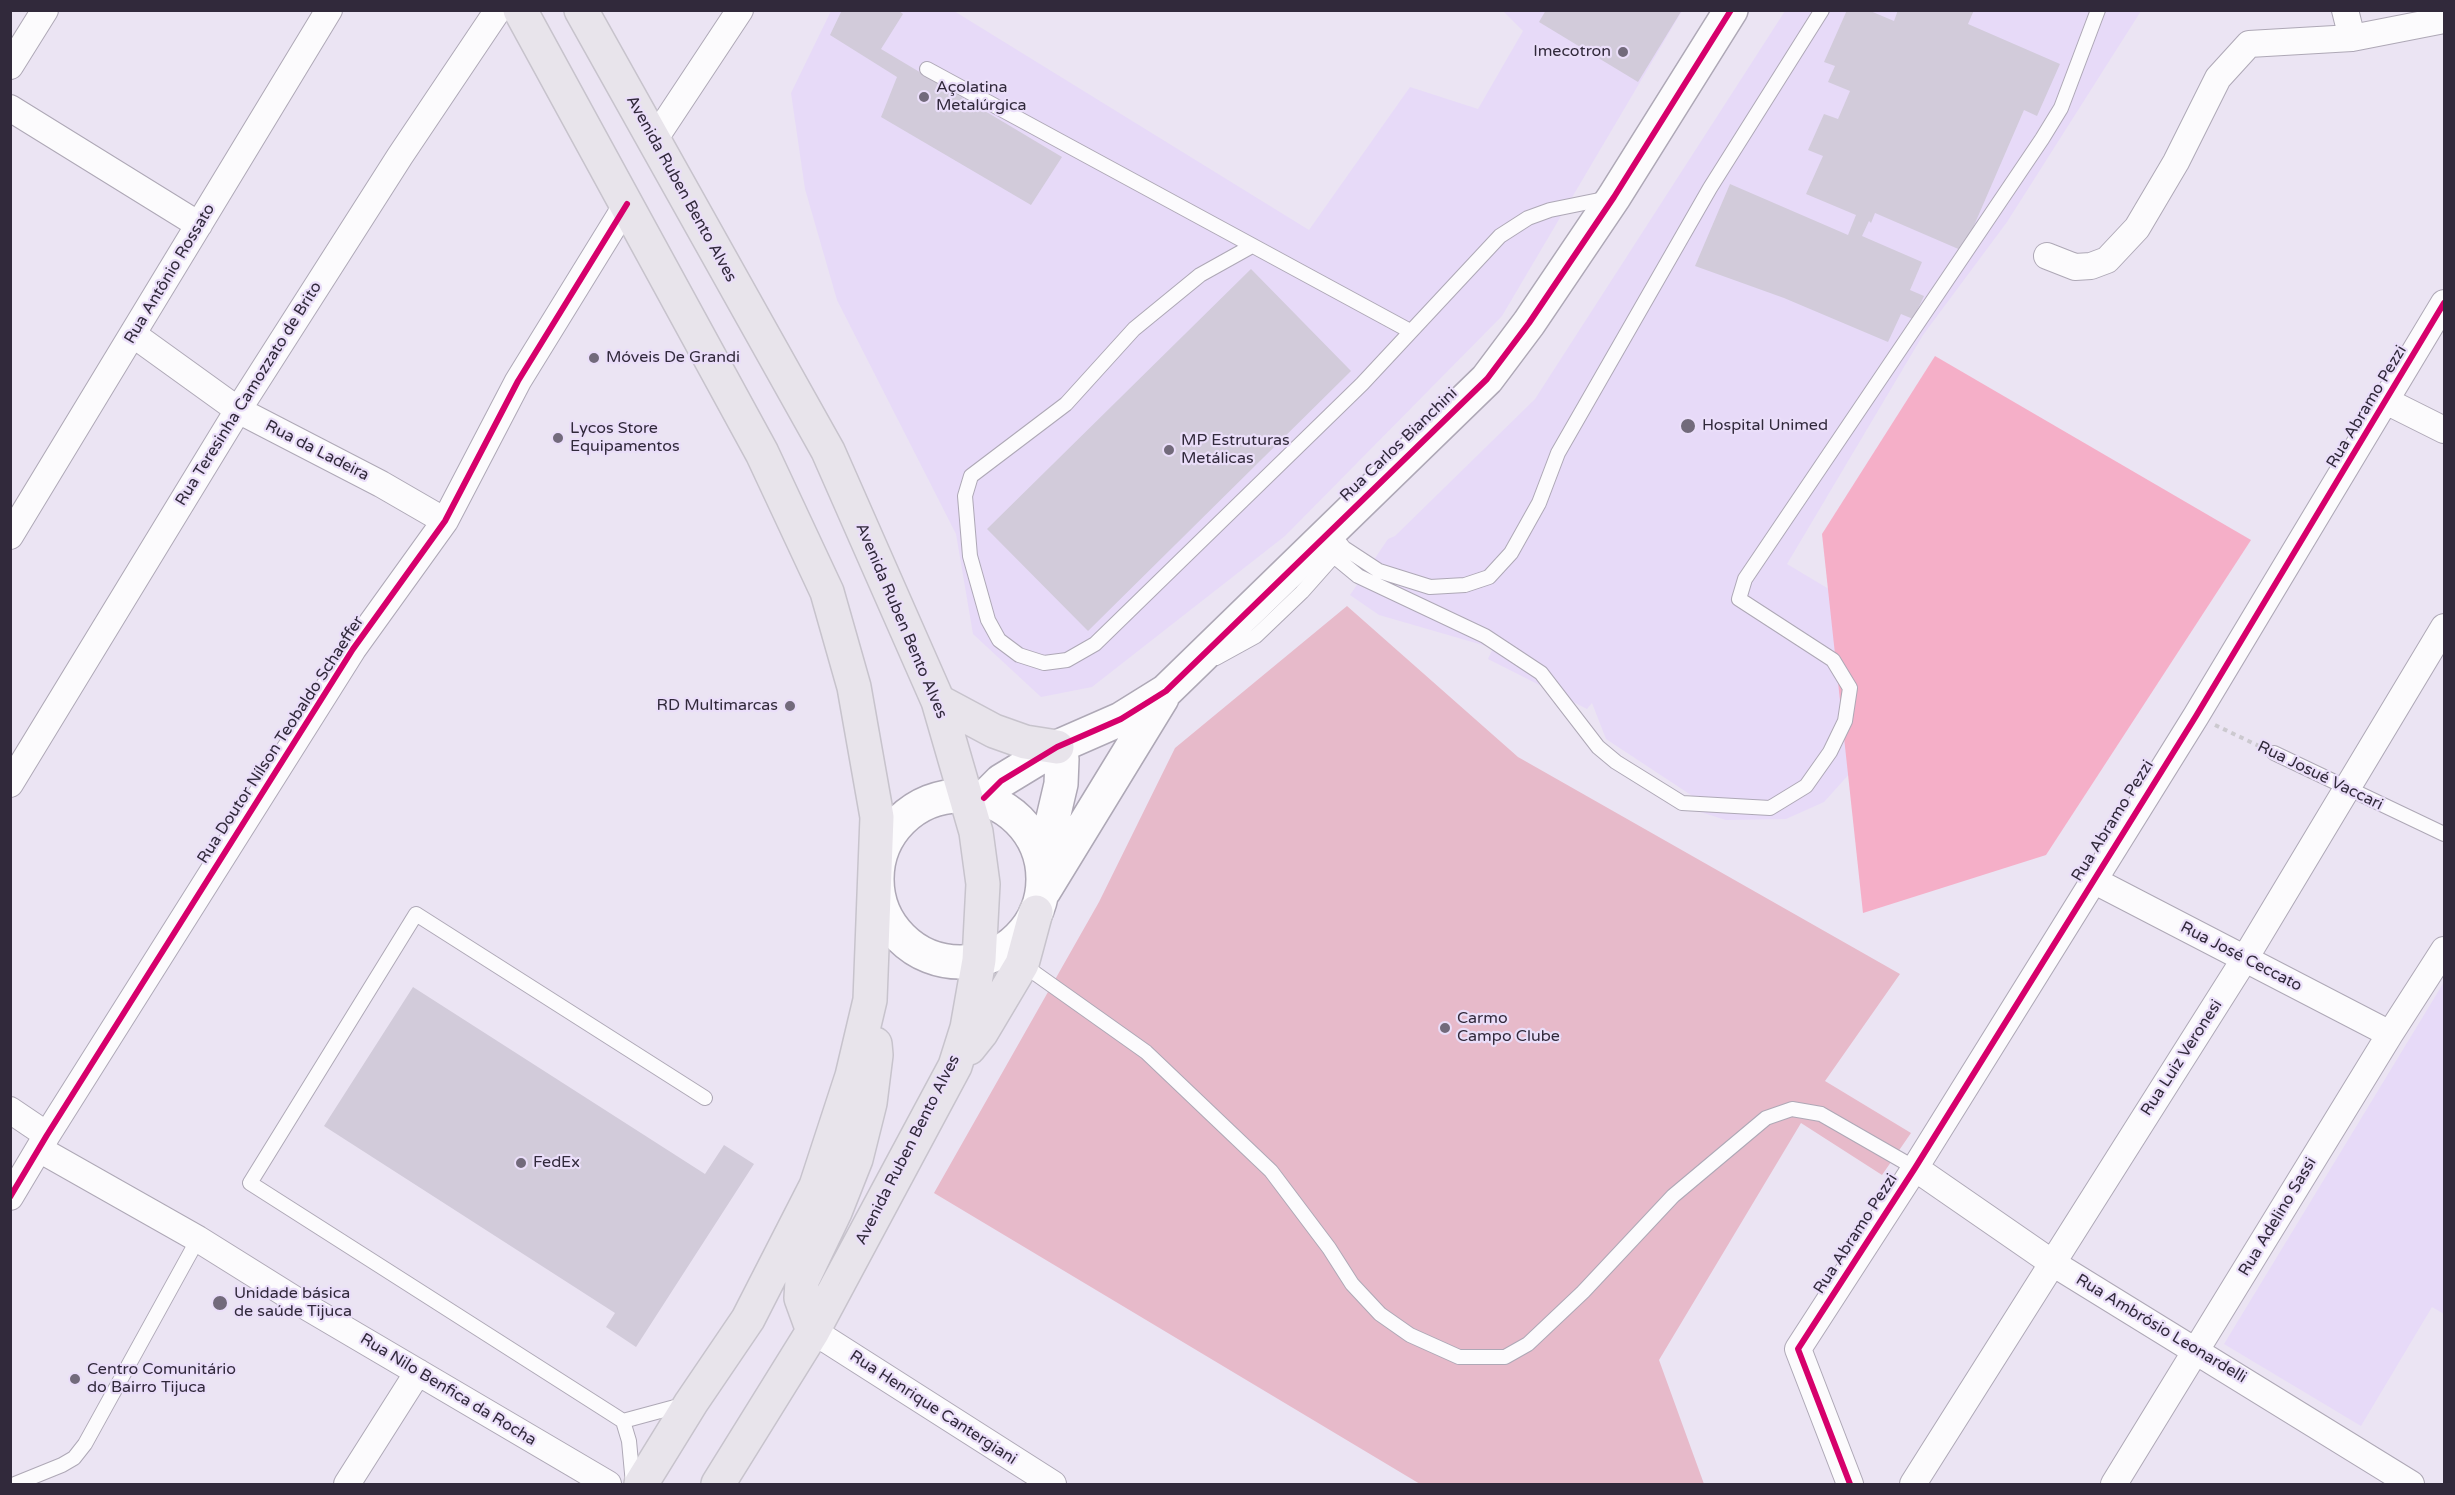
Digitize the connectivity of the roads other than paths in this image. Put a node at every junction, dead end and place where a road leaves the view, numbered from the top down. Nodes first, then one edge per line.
1 (45, 10) edge
2 (329, 10) edge
3 (498, 10) edge
4 (520, 10) edge
5 (580, 10) edge
6 (740, 10) edge
7 (1731, 10) edge
8 (1822, 10) edge
9 (2098, 10) edge
10 (2345, 10) edge
11 (2445, 20) edge
12 (2352, 38) junction
13 (10, 66) edge
14 (927, 69) dead end
15 (10, 108) edge
16 (654, 140) junction
17 (1614, 197) junction
18 (627, 204) junction
19 (200, 225) junction
20 (1252, 246) junction
21 (2047, 256) dead end
22 (2445, 303) edge
23 (1410, 331) junction
24 (134, 335) junction
25 (2386, 400) junction
26 (237, 410) junction
27 (2445, 430) edge
28 (445, 520) junction
29 (10, 536) edge
30 (1327, 544) junction
31 (1403, 579) junction
32 (1398, 594) junction
33 (2445, 627) edge
34 (1172, 685) junction
35 (938, 701) junction
36 (1057, 747) junction
37 (2274, 753) road end
38 (10, 784) edge
39 (2348, 789) junction
40 (975, 796) junction
41 (2445, 834) edge
42 (2092, 880) junction
43 (876, 886) junction
44 (1041, 889) junction
45 (2445, 950) edge
46 (979, 960) junction
47 (2244, 960) junction
48 (1022, 964) junction
49 (870, 1000) junction
50 (2390, 1034) junction
51 (955, 1066) junction
52 (705, 1098) dead end
53 (10, 1110) edge
54 (43, 1142) junction
55 (1915, 1168) junction
56 (10, 1197) edge
57 (198, 1239) junction
58 (2051, 1262) junction
59 (813, 1331) junction
60 (2197, 1350) junction
61 (418, 1372) junction
62 (691, 1403) junction
63 (623, 1421) junction
64 (15, 1485) edge
65 (347, 1485) edge
66 (608, 1485) edge
67 (633, 1485) edge
68 (641, 1485) edge
69 (718, 1485) edge
70 (1053, 1485) edge
71 (1850, 1485) edge
72 (1913, 1485) edge
73 (2114, 1485) edge
74 (2411, 1485) edge

1 - 13 street
2 - 19 street, Rua Antônio Rossato
3 - 26 street, Rua Teresinha Camozzato de Brito
4 - 18 main road
5 - 16 main road, Avenida Ruben Bento Alves
6 - 16 street
7 - 17 street, Rua Carlos Bianchini
8 - 31 lane
9 - 32 lane
10 - 12 street
11 - 12 street
12 - 21 street
14 - 20 lane
15 - 19 street
16 - 35 main road, Avenida Ruben Bento Alves
17 - 23 lane
17 - 30 street, Rua Carlos Bianchini
18 - 28 street, Rua Doutor Nílson Teobaldo Schaeffer
18 - 43 main road
19 - 24 street, Rua Antônio Rossato
20 - 23 lane
20 - 23 lane
22 - 25 street, Rua Abramo Pezzi
24 - 26 street, Rua da Ladeira
24 - 29 street, Rua Antônio Rossato
25 - 27 street
25 - 42 street, Rua Abramo Pezzi
26 - 28 street, Rua da Ladeira
26 - 38 street, Rua Teresinha Camozzato de Brito
28 - 54 street, Rua Doutor Nílson Teobaldo Schaeffer
30 - 31 lane
30 - 32 lane
30 - 34 street, Rua Carlos Bianchini
31 - 32 lane
33 - 39 street, Rua Luiz Veronesi
34 - 36 street, Rua Carlos Bianchini
34 - 44 street, Rua Carlos Bianchini
35 - 36 main road
35 - 40 main road, Avenida Ruben Bento Alves
36 - 40 street, Rua Carlos Bianchini
36 - 44 street
37 - 39 lane, Rua Josué Vaccari
39 - 41 lane, Rua Josué Vaccari
39 - 47 street, Rua Luiz Veronesi
40 - 43 street
40 - 44 street
40 - 46 main road, Avenida Ruben Bento Alves
42 - 47 street, Rua José Ceccato
42 - 55 street, Rua Abramo Pezzi
43 - 46 street
43 - 49 main road
44 - 46 street, Rua Carlos Bianchini
44 - 48 main road
45 - 50 street, Rua Adelino Sassi
46 - 51 main road, Avenida Ruben Bento Alves
47 - 50 street, Rua José Ceccato
47 - 58 street, Rua Luiz Veronesi
48 - 51 main road
48 - 55 lane
49 - 59 main road
49 - 62 main road
50 - 60 street, Rua Adelino Sassi
51 - 59 main road, Avenida Ruben Bento Alves
52 - 63 lane
53 - 54 street
54 - 56 street, Rua Doutor Nílson Teobaldo Schaeffer
54 - 57 street, Rua Nilo Benfica da Rocha
55 - 58 street, Rua Ambrósio Leonardelli
55 - 71 street, Rua Abramo Pezzi
57 - 61 street, Rua Nilo Benfica da Rocha
57 - 64 lane
58 - 60 street, Rua Ambrósio Leonardelli
58 - 72 street, Rua Luiz Veronesi
59 - 69 main road, Avenida Ruben Bento Alves
59 - 70 street, Rua Henrique Cantergiani
60 - 73 street, Rua Adelino Sassi
60 - 74 street, Rua Ambrósio Leonardelli
61 - 65 street
61 - 66 street, Rua Nilo Benfica da Rocha
62 - 63 lane
62 - 68 main road
63 - 67 lane

